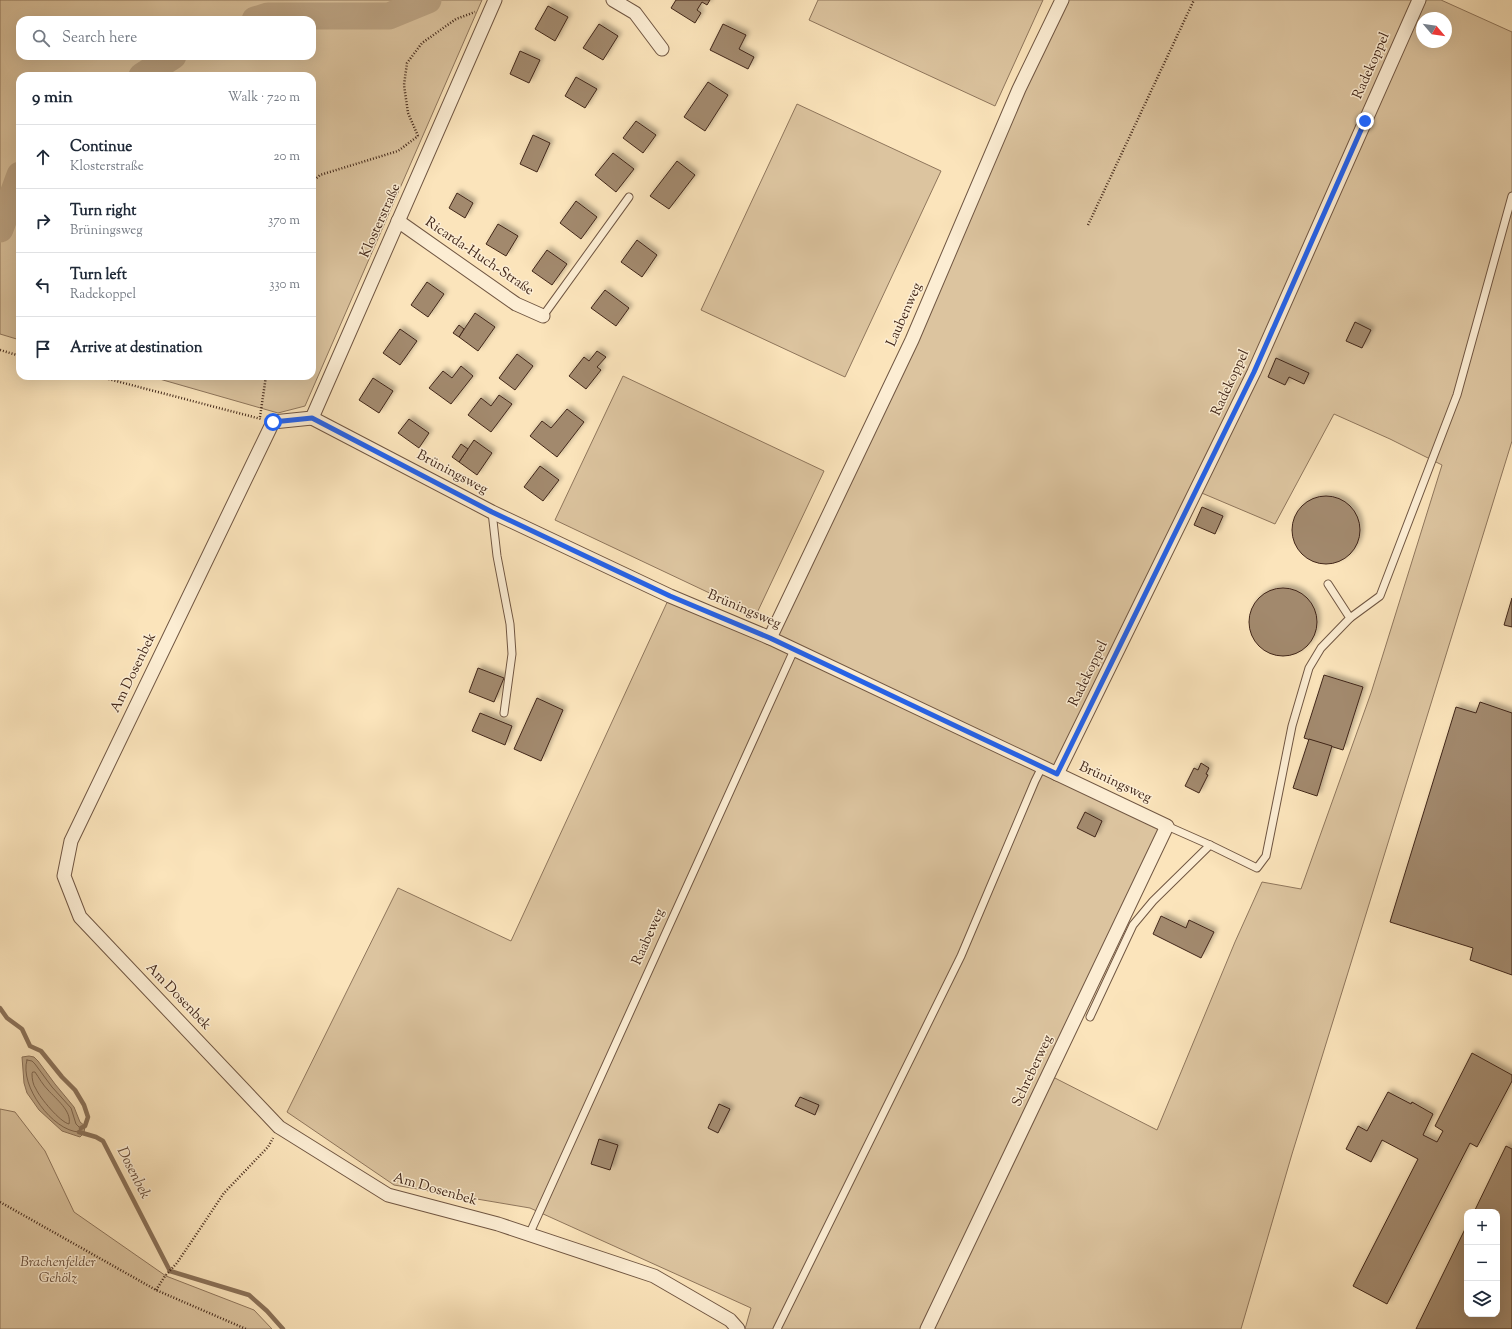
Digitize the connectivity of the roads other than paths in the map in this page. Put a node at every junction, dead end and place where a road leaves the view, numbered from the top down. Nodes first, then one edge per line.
1 (613, 0) edge
2 (1062, 0) edge
3 (1419, 0) edge
4 (494, 3) edge
5 (662, 50) dead end
6 (1512, 196) edge
7 (629, 197) dead end
8 (398, 221) junction
9 (543, 316) joint
10 (312, 418) junction
11 (492, 512) junction
12 (1328, 584) dead end
13 (1350, 618) junction
14 (770, 638) junction
15 (794, 650) junction
16 (504, 713) dead end
17 (1042, 767) junction
18 (1057, 774) junction
19 (1167, 826) junction
20 (1210, 845) junction
21 (1090, 1017) dead end
22 (529, 1235) junction
23 (738, 1329) edge
24 (777, 1329) edge
25 (927, 1329) edge

1 - 5 street
2 - 14 street, Laubenweg
3 - 18 street, Radekoppel
4 - 8 street, Klosterstraße
6 - 13 lane
7 - 9 lane
8 - 9 street, Ricarda-Huch-Straße
8 - 10 street, Klosterstraße
10 - 11 street, Brüningsweg
10 - 22 street, Am Dosenbek
11 - 14 street, Brüningsweg
11 - 16 lane
12 - 13 lane
13 - 20 lane
14 - 15 street, Brüningsweg
15 - 17 street, Brüningsweg
15 - 22 lane, Raabeweg
17 - 18 street, Brüningsweg
17 - 24 lane
18 - 19 street, Brüningsweg
19 - 20 lane
19 - 25 street, Schreberweg
20 - 21 lane
22 - 23 street, Am Dosenbek

